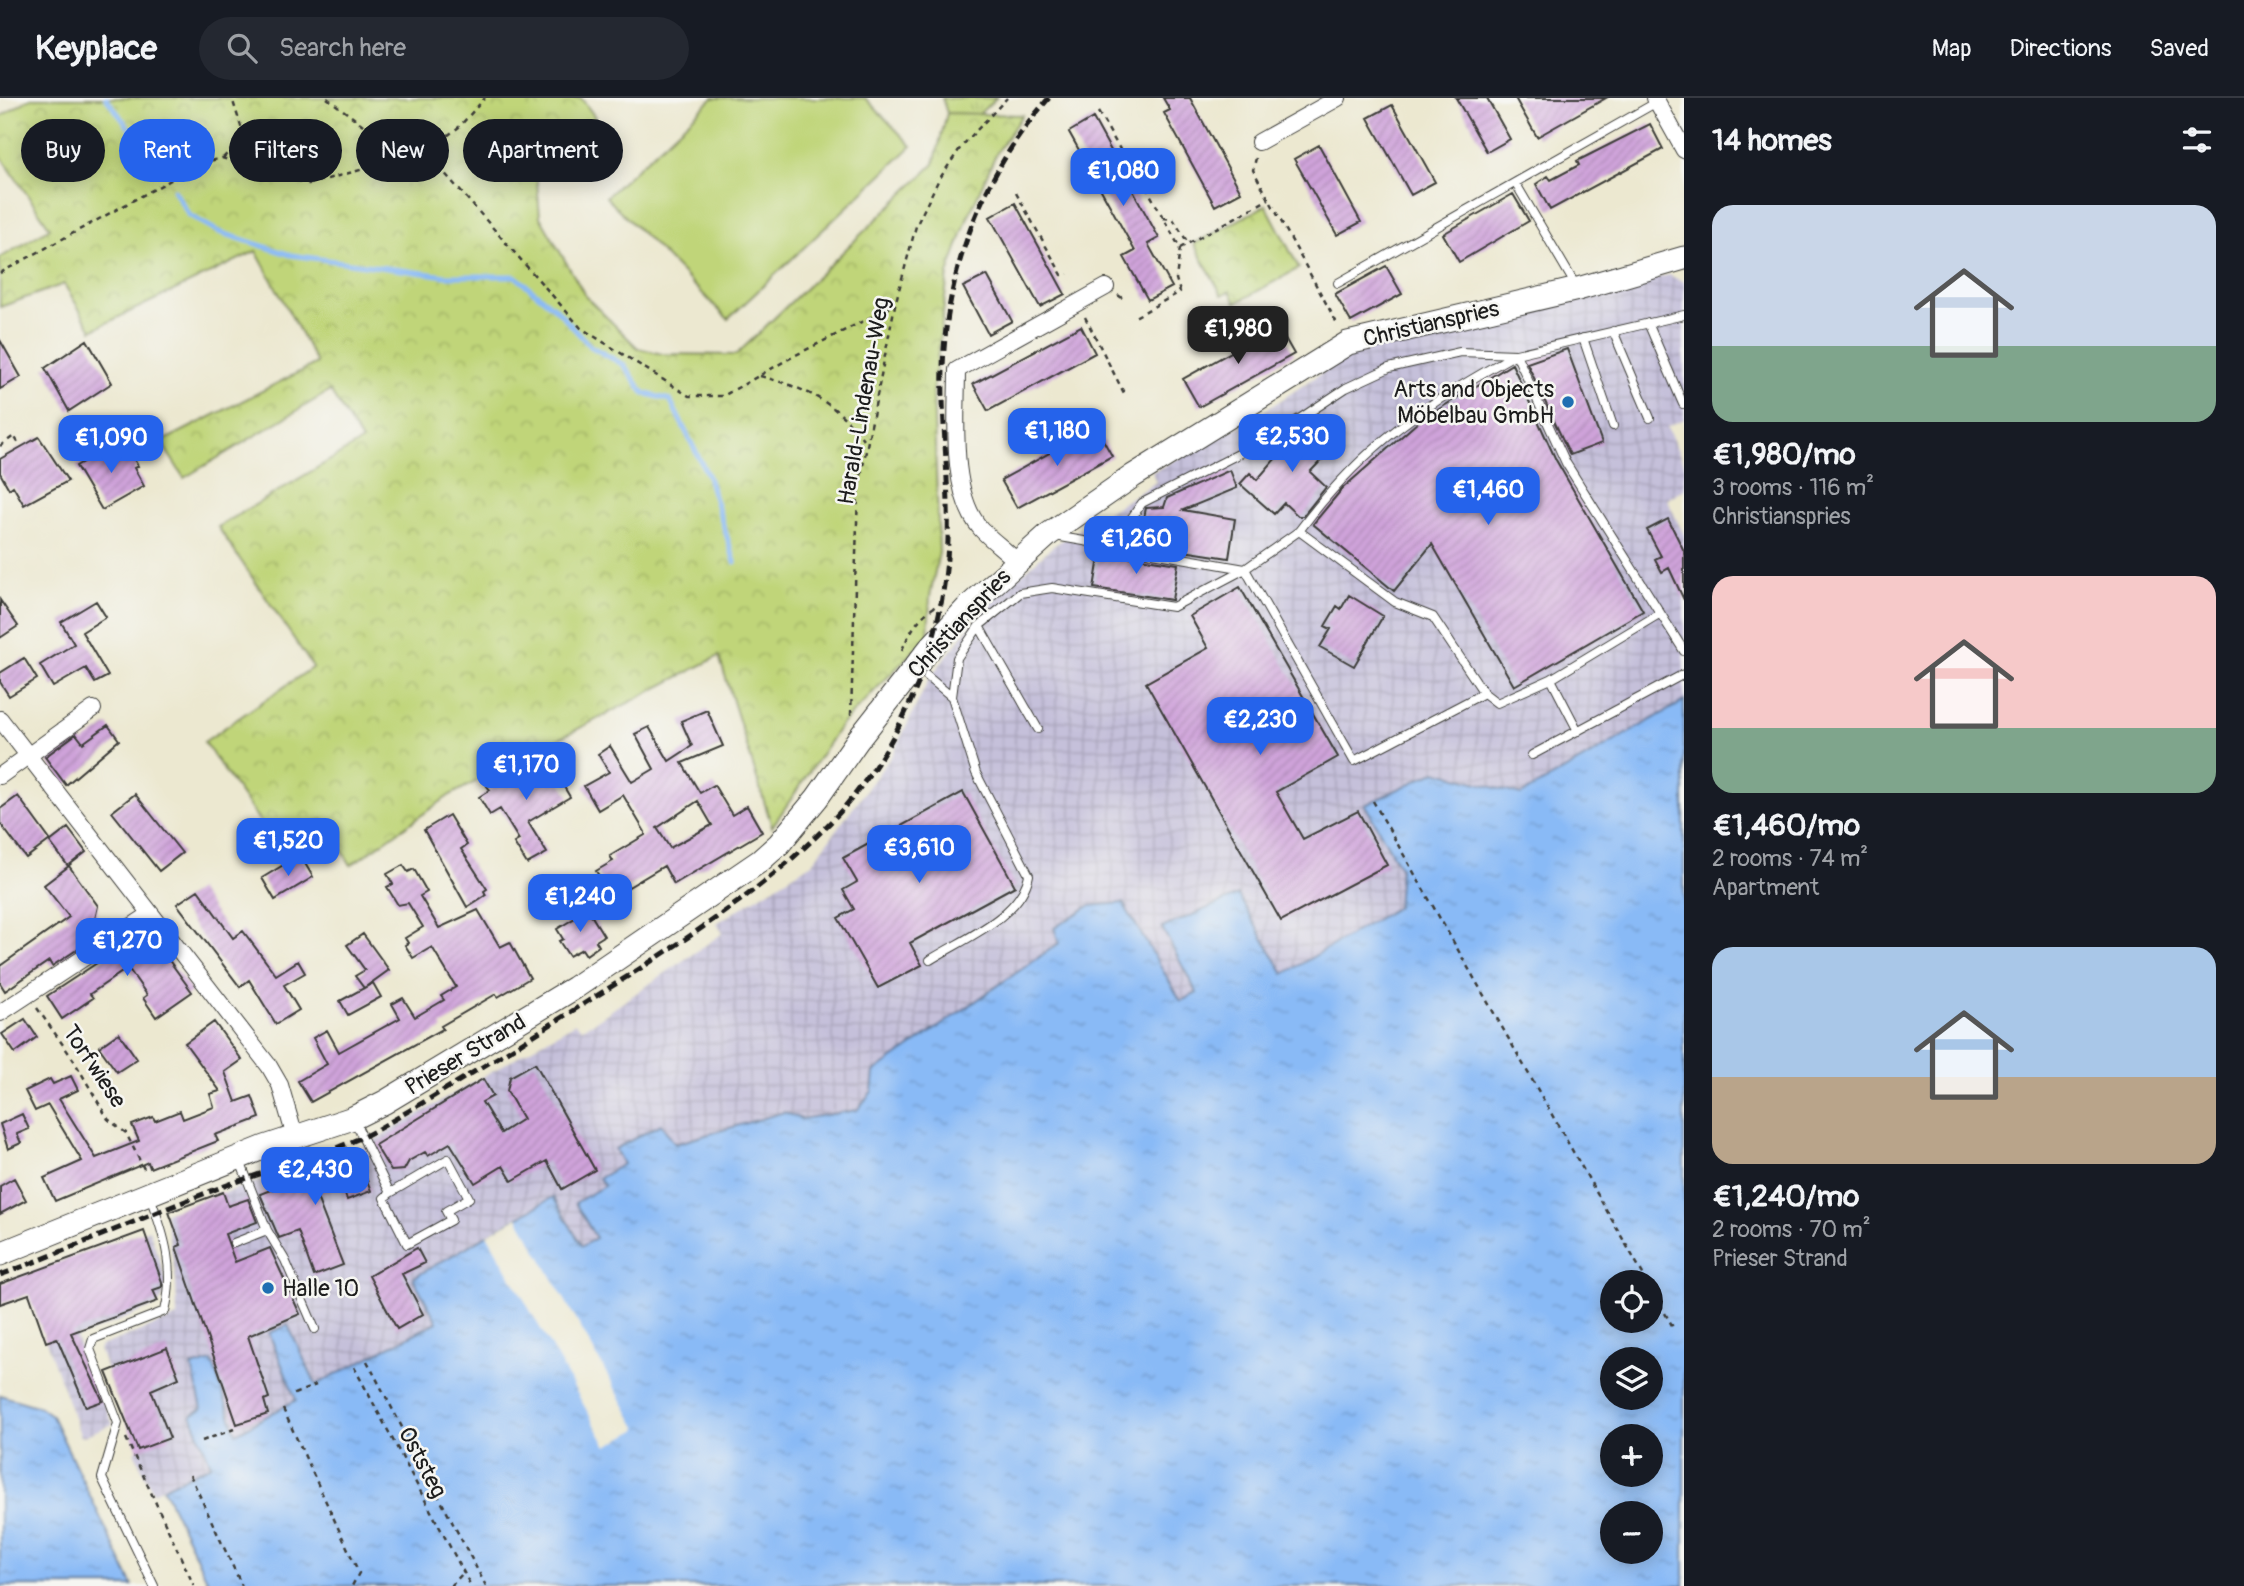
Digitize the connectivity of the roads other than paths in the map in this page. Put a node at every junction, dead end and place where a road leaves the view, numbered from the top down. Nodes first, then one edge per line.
1 (1338, 98) edge
2 (1656, 100) edge
3 (1259, 142) road end
4 (1684, 150) edge
5 (1516, 184) junction
6 (1684, 257) edge
7 (1338, 283) dead end
8 (1106, 287) dead end
9 (1578, 289) junction
10 (1684, 315) edge
11 (1648, 323) junction
12 (1613, 331) junction
13 (1583, 338) junction
14 (1516, 354) junction
15 (1683, 404) edge
16 (1650, 418) dead end
17 (1613, 426) dead end
18 (1299, 531) junction
19 (1049, 534) junction
20 (1120, 549) junction
21 (1017, 562) junction
22 (1245, 569) junction
23 (1658, 614) junction
24 (979, 626) junction
25 (1684, 651) edge
26 (915, 667) junction
27 (1684, 674) edge
28 (1551, 679) junction
29 (1483, 693) junction
30 (952, 697) junction
31 (93, 709) dead end
32 (0, 719) edge
33 (1038, 729) dead end
34 (1578, 732) junction
35 (857, 741) joint
36 (1532, 755) dead end
37 (31, 757) junction
38 (0, 776) edge
39 (149, 915) junction
40 (930, 960) dead end
41 (0, 1013) edge
42 (353, 1118) junction
43 (295, 1138) junction
44 (238, 1158) junction
45 (153, 1193) junction
46 (390, 1193) junction
47 (267, 1230) junction
48 (233, 1243) dead end
49 (0, 1254) edge
50 (315, 1329) dead end
51 (154, 1586) edge

1 - 3 street
2 - 4 street
2 - 5 lane
5 - 7 lane
5 - 9 lane
6 - 9 street, Christianspries
8 - 21 street
9 - 19 street, Christianspries
10 - 11 lane
11 - 12 lane
11 - 15 lane
12 - 13 lane
12 - 16 lane
13 - 14 lane
13 - 17 lane
14 - 18 lane
14 - 20 lane
14 - 23 lane
18 - 22 lane
18 - 29 lane
19 - 20 lane
19 - 21 street, Christianspries
20 - 22 lane
21 - 26 street, Christianspries
22 - 24 lane
22 - 29 lane
23 - 25 lane
23 - 28 lane
24 - 30 lane
24 - 33 lane
26 - 30 lane
26 - 35 street, Christianspries
27 - 34 lane
28 - 29 lane
28 - 34 lane
30 - 40 lane
31 - 37 street
32 - 37 street
34 - 36 lane
35 - 42 street, Prieser Strand
37 - 38 street
37 - 39 street
39 - 41 street
39 - 43 street
42 - 43 street, Prieser Strand
42 - 46 lane
43 - 44 street, Prieser Strand
44 - 45 street, Prieser Strand
44 - 47 lane
45 - 49 street, Prieser Strand
45 - 51 lane
46 - 46 lane
47 - 48 lane
47 - 50 lane

